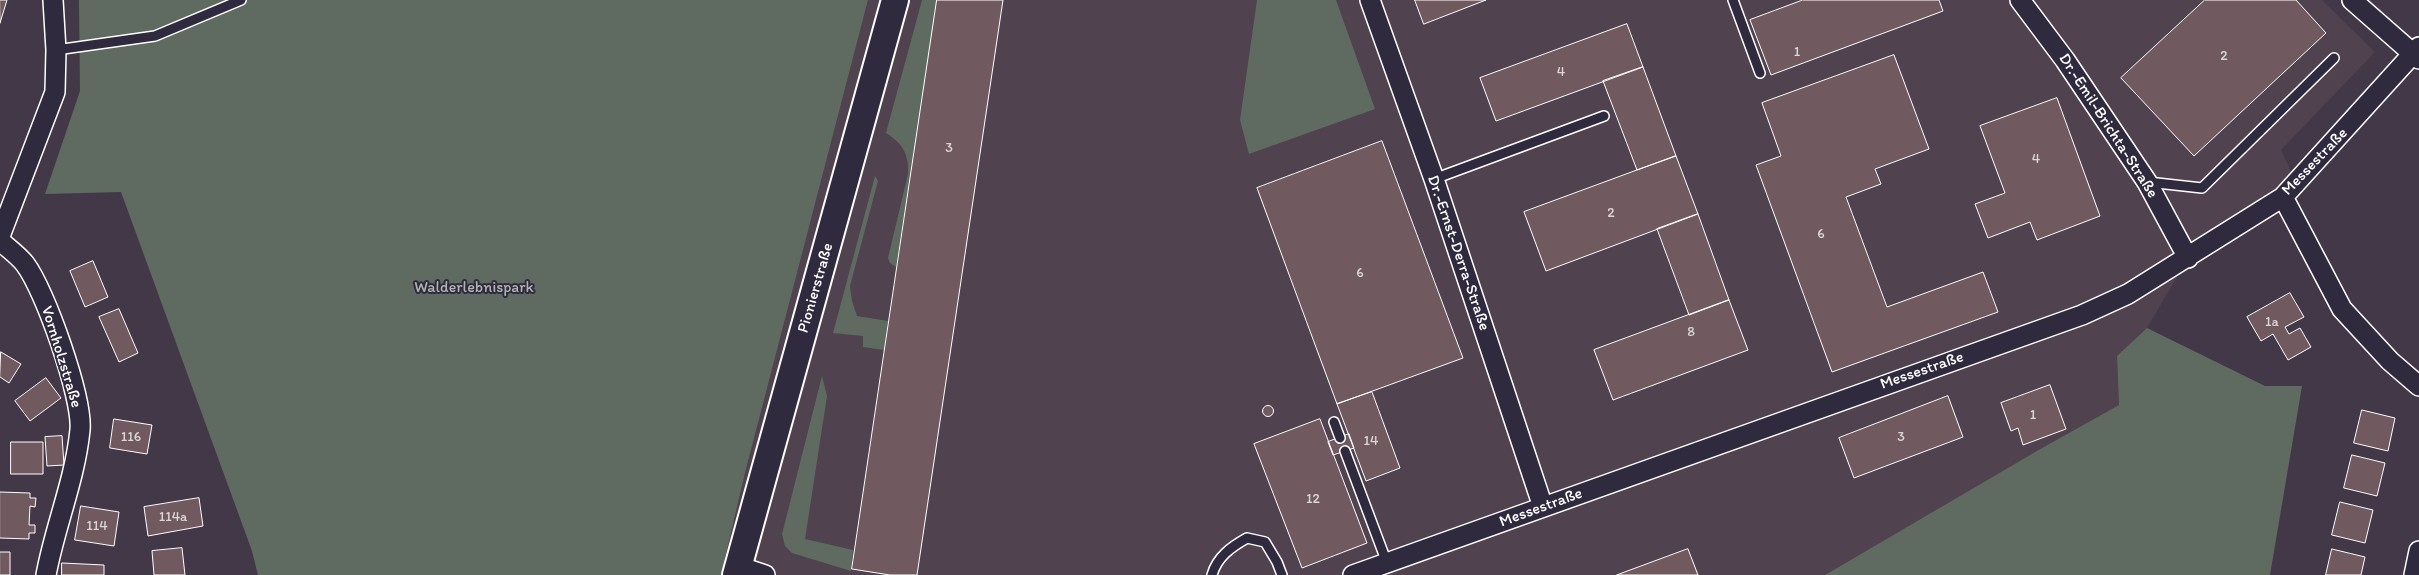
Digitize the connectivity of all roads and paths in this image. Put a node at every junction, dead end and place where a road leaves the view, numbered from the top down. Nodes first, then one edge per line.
1 (53, 0) edge
2 (241, 0) edge
3 (895, 0) edge
4 (1370, 0) edge
5 (1733, 0) edge
6 (2020, 0) edge
7 (2352, 0) edge
8 (56, 50) junction
9 (2417, 54) edge
10 (2334, 58) dead end
11 (1760, 73) dead end
12 (1604, 116) dead end
13 (1434, 180) junction
14 (2147, 182) junction
15 (2283, 197) junction
16 (0, 236) edge
17 (0, 241) edge
18 (2188, 258) junction
19 (2419, 386) edge
20 (1334, 422) dead end
21 (1340, 438) dead end
22 (1345, 451) dead end
23 (1543, 507) junction
24 (2419, 551) edge
25 (1387, 564) junction
26 (737, 570) edge
27 (46, 575) edge
28 (765, 575) edge
29 (1212, 575) edge
30 (1282, 575) edge
31 (1353, 575) edge
32 (2414, 575) edge

1 - 8 street
2 - 8 lane
3 - 26 main road, Pionierstraße
4 - 13 street, Dr.-Ernst-Derra-Straße
5 - 11 lane
6 - 14 street, Dr.-Emil-Brichta-Straße
7 - 9 street
8 - 16 street
9 - 15 street, Messestraße
10 - 14 lane
12 - 13 lane
13 - 23 street, Dr.-Ernst-Derra-Straße
14 - 18 street, Dr.-Emil-Brichta-Straße
15 - 18 street, Messestraße
15 - 19 street
17 - 27 street, Vornholzstraße
18 - 23 street, Messestraße
20 - 21 lane
22 - 25 lane
23 - 25 street, Messestraße
24 - 32 street
25 - 31 street, Messestraße
26 - 28 street
29 - 30 lane

